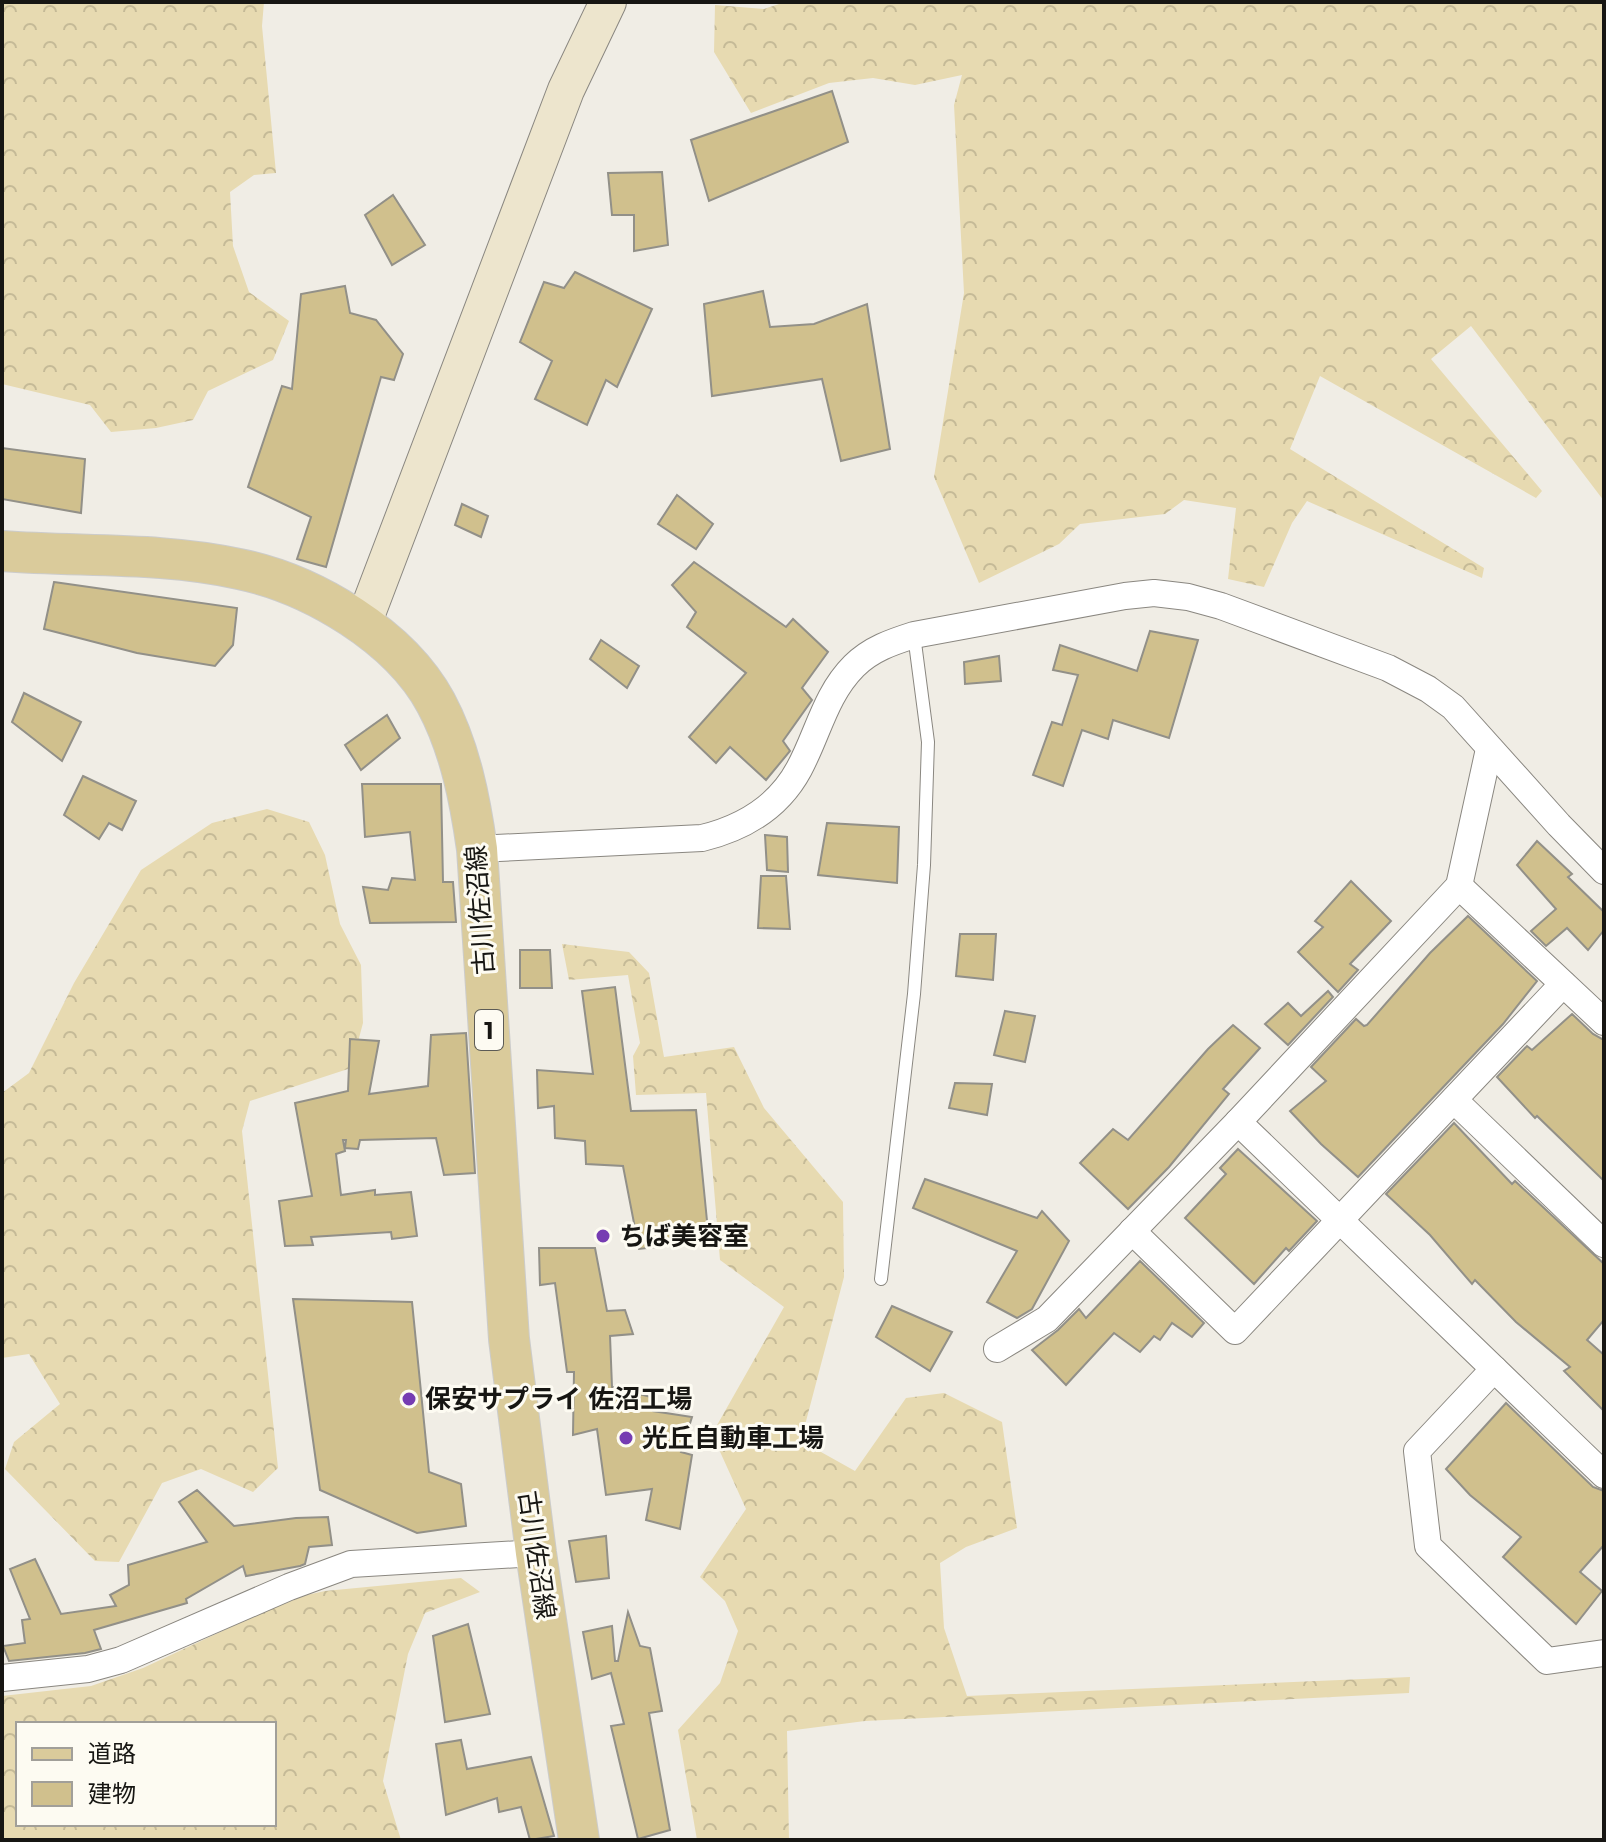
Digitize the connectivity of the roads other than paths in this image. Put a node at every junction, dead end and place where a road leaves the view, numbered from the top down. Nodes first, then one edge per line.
1 (608, 2) edge
2 (2, 551) edge
3 (363, 624) junction
4 (914, 635) junction
5 (1489, 749) junction
6 (477, 849) junction
7 (1604, 871) edge
8 (1459, 886) junction
9 (1563, 984) junction
10 (1604, 1022) edge
11 (1454, 1100) junction
12 (1238, 1122) junction
13 (1340, 1221) junction
14 (1132, 1231) junction
15 (1604, 1244) edge
16 (881, 1279) dead end
17 (997, 1349) dead end
18 (1494, 1369) junction
19 (1604, 1475) edge
20 (536, 1553) junction
21 (1604, 1653) edge
22 (2, 1678) edge
23 (579, 1840) edge

1 - 3 street
2 - 3 main road, 古川佐沼線 / 1
3 - 6 main road, 古川佐沼線 / 1
4 - 5 street
4 - 6 street
4 - 16 lane
5 - 7 street
5 - 8 street
6 - 20 main road, 古川佐沼線 / 1
8 - 9 street
8 - 12 street
9 - 10 street
9 - 11 street
11 - 13 street
11 - 15 street
12 - 13 street
12 - 14 street
13 - 14 street
13 - 18 street
14 - 17 street
18 - 19 street
18 - 21 street
20 - 22 street
20 - 23 main road, 古川佐沼線 / 1

